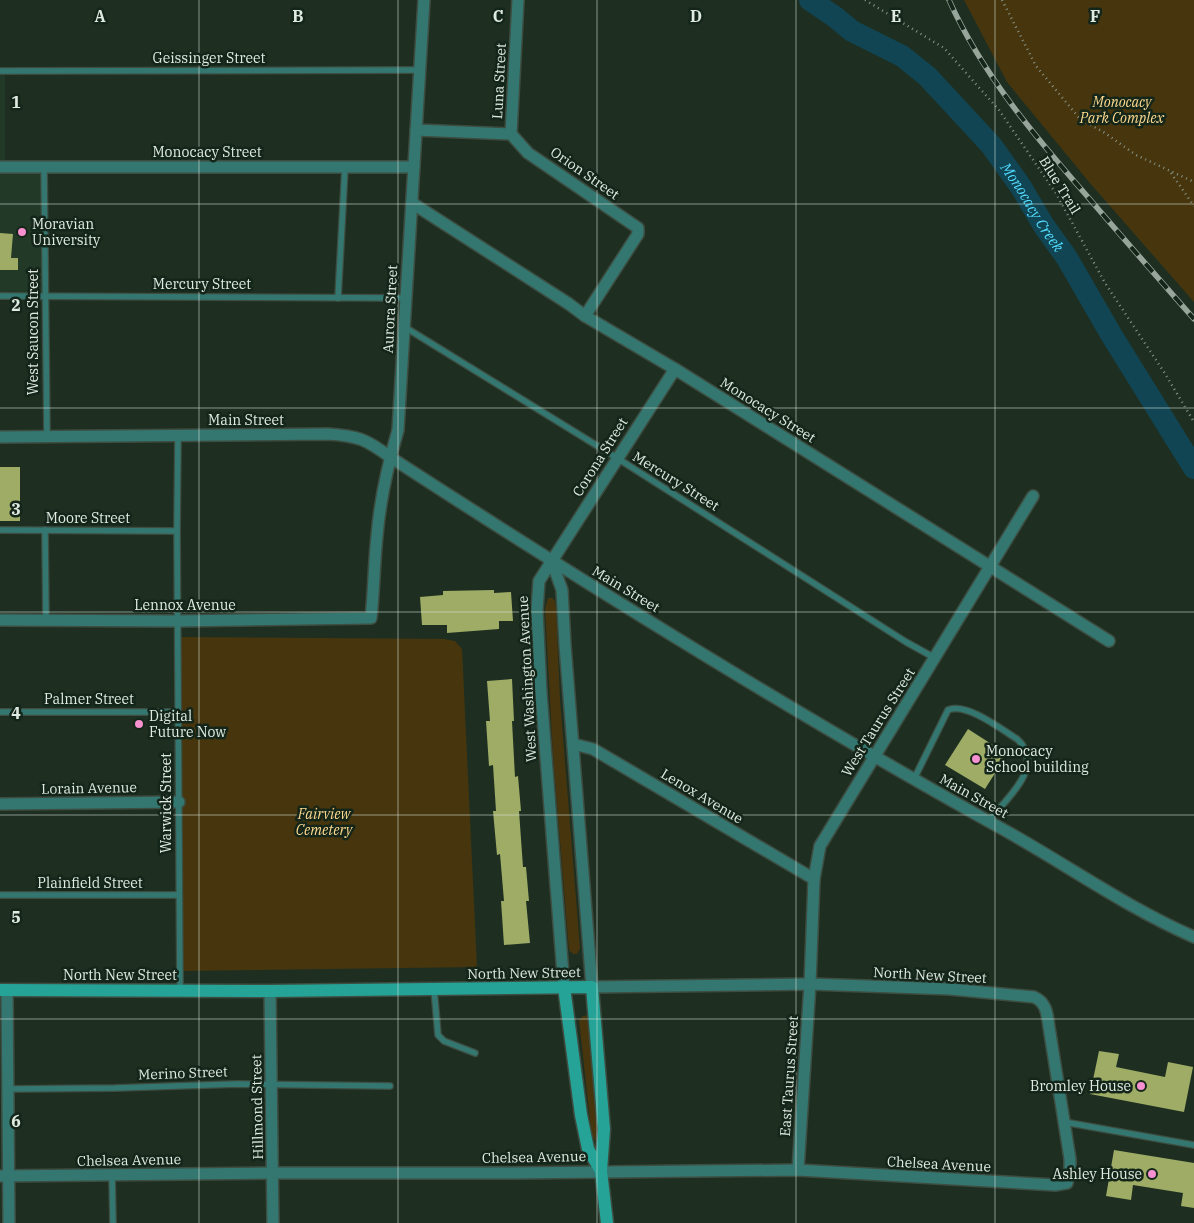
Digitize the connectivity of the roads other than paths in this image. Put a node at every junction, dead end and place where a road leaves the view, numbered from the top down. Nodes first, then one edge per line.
1 (424, 0) edge
2 (518, 0) edge
3 (419, 70) junction
4 (0, 71) edge
5 (416, 130) junction
6 (511, 134) junction
7 (44, 167) junction
8 (345, 167) junction
9 (414, 167) junction
10 (0, 168) edge
11 (412, 203) junction
12 (0, 296) edge
13 (46, 296) junction
14 (338, 298) junction
15 (405, 298) junction
16 (585, 316) junction
17 (404, 326) junction
18 (675, 369) junction
19 (178, 435) junction
20 (46, 436) junction
21 (0, 437) edge
22 (390, 457) junction
23 (617, 458) junction
24 (1033, 496) dead end
25 (0, 530) edge
26 (45, 530) junction
27 (177, 531) junction
28 (552, 562) junction
29 (990, 566) junction
30 (371, 618) joint
31 (0, 620) edge
32 (46, 620) junction
33 (178, 621) junction
34 (1109, 641) dead end
35 (935, 658) junction
36 (0, 712) edge
37 (178, 712) junction
38 (573, 744) junction
39 (874, 757) junction
40 (914, 780) junction
41 (178, 802) junction
42 (0, 804) edge
43 (988, 821) junction
44 (814, 879) junction
45 (0, 895) edge
46 (179, 895) junction
47 (1194, 937) edge
48 (810, 984) junction
49 (564, 987) junction
50 (592, 987) junction
51 (434, 989) junction
52 (4, 990) edge
53 (180, 990) junction
54 (270, 991) junction
55 (475, 1053) dead end
56 (271, 1085) junction
57 (390, 1086) dead end
58 (8, 1089) junction
59 (4, 1103) edge
60 (1064, 1122) junction
61 (1194, 1145) edge
62 (798, 1170) junction
63 (601, 1171) junction
64 (274, 1173) junction
65 (112, 1175) junction
66 (4, 1176) edge
67 (9, 1223) edge
68 (113, 1223) edge
69 (273, 1223) edge
70 (607, 1223) edge

1 - 3 street, Aurora Street
2 - 6 street, Luna Street
3 - 4 lane, Geissinger Street
3 - 5 street, Aurora Street
5 - 6 street
5 - 9 street, Aurora Street
6 - 16 street, Orion Street
7 - 8 street, Monocacy Street
7 - 10 street, Monocacy Street
7 - 13 lane, West Saucon Street
8 - 9 street, Monocacy Street
8 - 14 lane
9 - 11 street, Aurora Street
11 - 15 street, Aurora Street
11 - 16 street, Monocacy Street
12 - 13 lane, Mercury Street
13 - 14 lane, Mercury Street
13 - 20 lane, West Saucon Street
14 - 15 lane, Mercury Street
15 - 17 street, Aurora Street
16 - 18 street, Monocacy Street
17 - 22 street, Aurora Street
17 - 23 lane, Mercury Street
18 - 23 street, Corona Street
18 - 29 street, Monocacy Street
19 - 20 street, Main Street
19 - 22 street, Main Street
19 - 27 lane, Warwick Street
20 - 21 street, Main Street
22 - 28 street, Main Street
22 - 30 street, Aurora Street
23 - 28 street, Corona Street
23 - 35 lane, Mercury Street
24 - 29 street, West Taurus Street
25 - 26 lane, Moore Street
26 - 27 lane, Moore Street
26 - 32 lane
27 - 33 lane, Warwick Street
28 - 38 street
28 - 39 street, Main Street
28 - 49 street, West Washington Avenue
29 - 34 street, Monocacy Street
29 - 35 street, West Taurus Street
30 - 33 street, Lennox Avenue
31 - 32 street, Lennox Avenue
32 - 33 street, Lennox Avenue
33 - 37 lane, Warwick Street
35 - 39 street, West Taurus Street
36 - 37 lane, Palmer Street
37 - 41 lane, Warwick Street
38 - 44 street, Lenox Avenue
38 - 50 street
39 - 40 street, Main Street
39 - 44 street, West Taurus Street
40 - 43 street, Main Street
40 - 43 lane
41 - 42 street, Lorain Avenue
41 - 46 lane, Warwick Street
43 - 47 street, Main Street
44 - 48 street, West Taurus Street
45 - 46 lane, Plainfield Street
46 - 53 lane, Warwick Street
48 - 50 street, North New Street
48 - 60 street, North New Street
48 - 62 street, East Taurus Street
49 - 50 street, North New Street
49 - 51 street, North New Street
49 - 63 street
50 - 63 street
51 - 54 street, North New Street
51 - 55 lane
52 - 53 street, North New Street
52 - 58 street
53 - 54 street, North New Street
54 - 56 street, Hillmond Street
56 - 57 lane, Merino Street
56 - 58 lane, Merino Street
56 - 64 street, Hillmond Street
58 - 59 street
59 - 66 street
60 - 61 lane
60 - 62 street, Chelsea Avenue
62 - 63 street, Chelsea Avenue
63 - 64 street, Chelsea Avenue
63 - 70 street
64 - 65 street, Chelsea Avenue
64 - 69 street, Hillmond Street
65 - 66 street, Chelsea Avenue
65 - 68 lane
66 - 67 street

